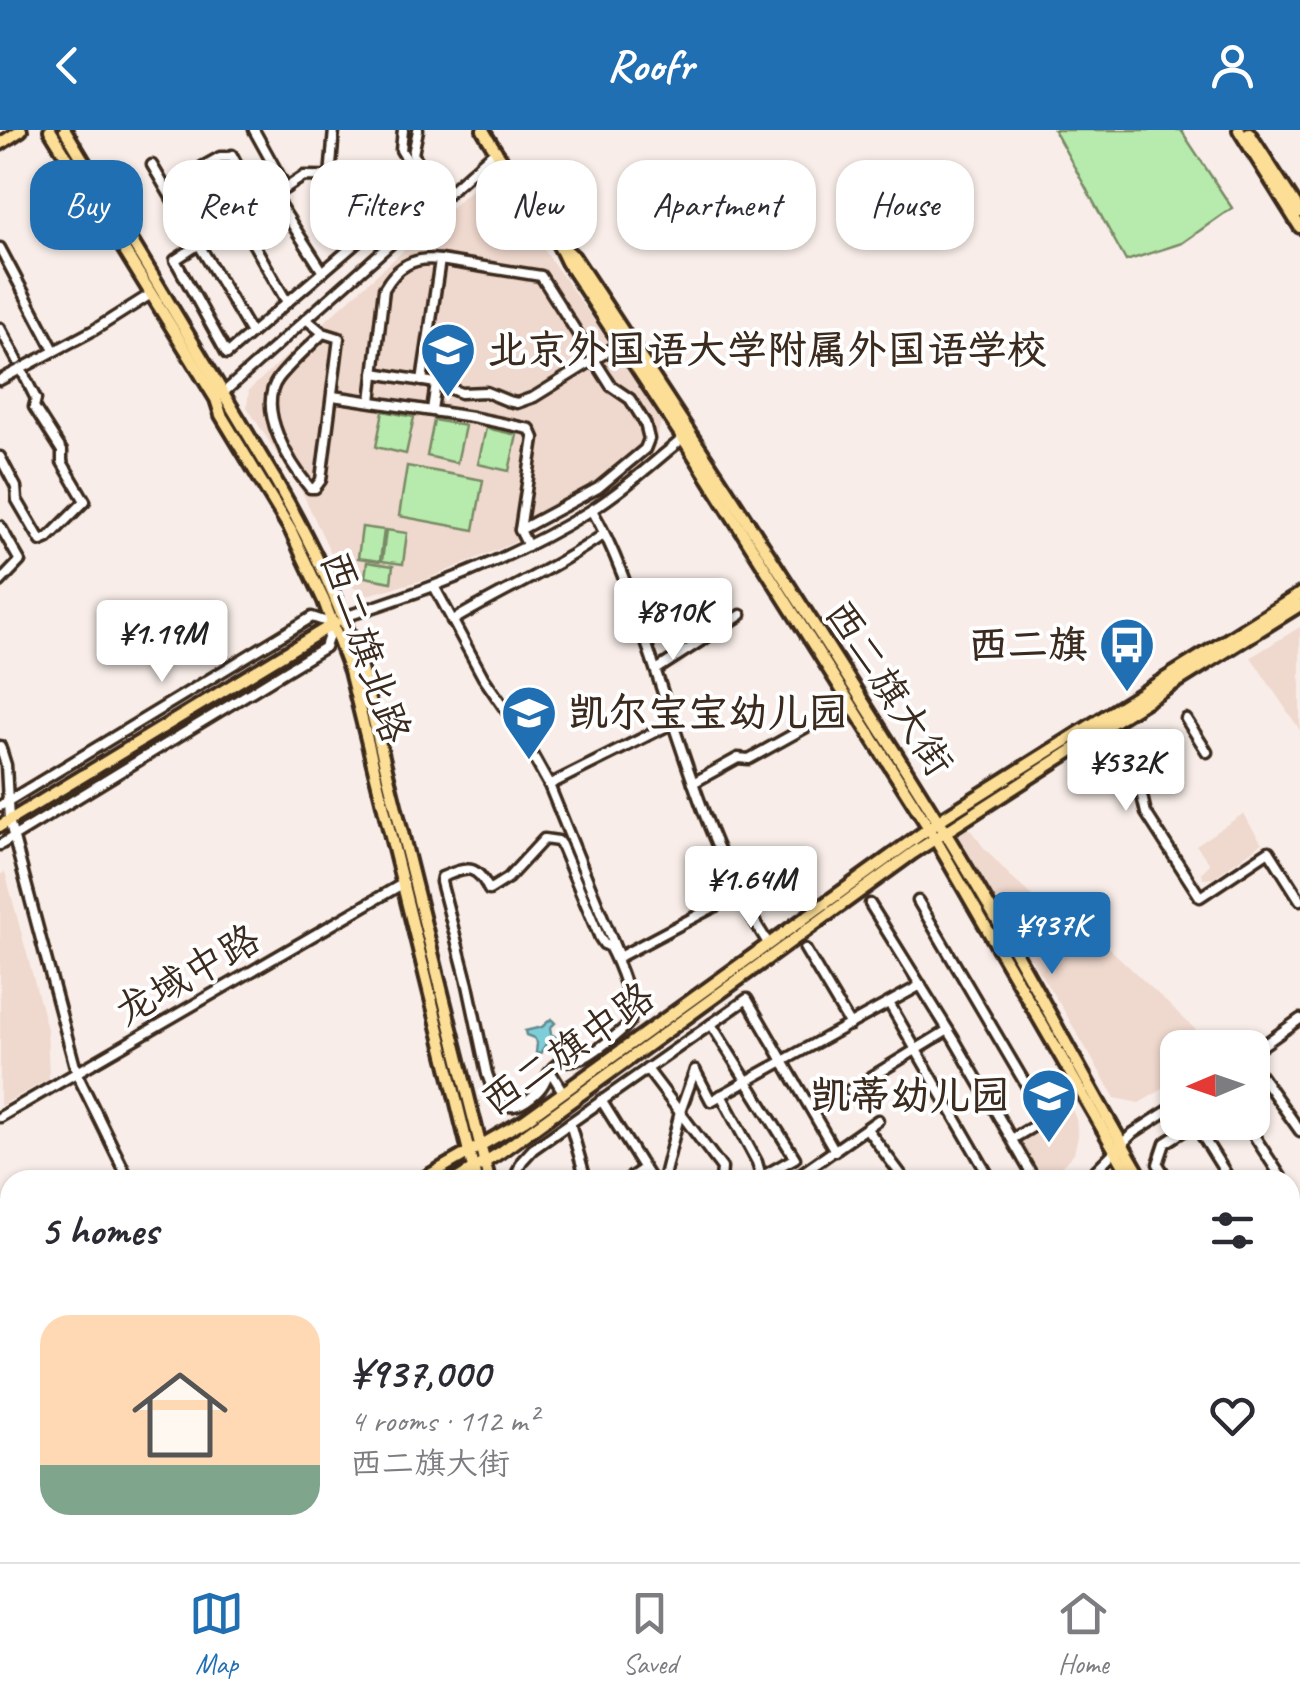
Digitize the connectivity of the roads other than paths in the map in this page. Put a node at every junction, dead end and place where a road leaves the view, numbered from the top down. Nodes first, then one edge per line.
1 (21, 130) edge
2 (50, 130) edge
3 (65, 130) edge
4 (254, 130) edge
5 (334, 130) edge
6 (402, 130) edge
7 (418, 130) edge
8 (483, 130) edge
9 (1239, 130) edge
10 (1247, 130) edge
11 (0, 144) edge
12 (495, 151) junction
13 (271, 160) edge
14 (331, 160) edge
15 (410, 160) edge
16 (414, 160) edge
17 (501, 160) edge
18 (152, 164) dead end
19 (163, 182) edge
20 (1300, 212) edge
21 (290, 221) edge
22 (1300, 227) edge
23 (0, 248) edge
24 (191, 250) edge
25 (203, 250) edge
26 (254, 250) edge
27 (348, 250) edge
28 (562, 250) edge
29 (566, 250) edge
30 (440, 260) junction
31 (323, 272) junction
32 (151, 294) junction
33 (287, 302) junction
34 (306, 319) junction
35 (0, 328) edge
36 (251, 333) junction
37 (322, 333) junction
38 (621, 343) junction
39 (54, 350) junction
40 (595, 360) junction
41 (19, 365) junction
42 (374, 373) junction
43 (0, 380) edge
44 (422, 381) junction
45 (436, 383) junction
46 (476, 392) junction
47 (220, 396) junction
48 (333, 396) junction
49 (371, 401) junction
50 (517, 403) junction
51 (432, 410) junction
52 (472, 417) junction
53 (514, 424) junction
54 (687, 435) junction
55 (0, 457) edge
56 (592, 510) junction
57 (0, 526) edge
58 (520, 530) junction
59 (604, 534) junction
60 (528, 546) junction
61 (0, 582) edge
62 (435, 588) junction
63 (1300, 594) edge
64 (1300, 605) edge
65 (741, 615) dead end
66 (344, 617) junction
67 (452, 621) junction
68 (333, 624) junction
69 (656, 670) junction
70 (1186, 719) dead end
71 (673, 723) junction
72 (812, 724) dead end
73 (1098, 725) junction
74 (0, 746) edge
75 (1207, 752) dead end
76 (693, 783) junction
77 (549, 784) junction
78 (0, 806) edge
79 (5, 823) edge
80 (937, 830) junction
81 (14, 836) junction
82 (0, 845) edge
83 (404, 884) junction
84 (738, 894) junction
85 (1300, 900) edge
86 (918, 901) dead end
87 (870, 904) dead end
88 (768, 943) junction
89 (805, 949) dead end
90 (920, 985) junction
91 (889, 1004) junction
92 (1300, 1019) edge
93 (712, 1024) junction
94 (850, 1026) junction
95 (948, 1030) junction
96 (1270, 1040) edge
97 (916, 1050) junction
98 (783, 1061) junction
99 (647, 1069) junction
100 (550, 1071) junction
101 (77, 1074) junction
102 (746, 1081) junction
103 (1270, 1088) edge
104 (850, 1090) dead end
105 (563, 1092) junction
106 (721, 1095) junction
107 (601, 1100) junction
108 (680, 1112) junction
109 (0, 1117) edge
110 (1160, 1117) edge
111 (878, 1120) dead end
112 (570, 1123) junction
113 (866, 1128) junction
114 (1300, 1131) edge
115 (1012, 1139) junction
116 (1170, 1140) edge
117 (1205, 1140) edge
118 (1256, 1140) edge
119 (1118, 1146) junction
120 (481, 1147) junction
121 (835, 1152) junction
122 (470, 1154) junction
123 (485, 1162) junction
124 (643, 1169) edge
125 (124, 1170) edge
126 (440, 1170) edge
127 (474, 1170) edge
128 (479, 1170) edge
129 (487, 1170) edge
130 (518, 1170) edge
131 (583, 1170) edge
132 (666, 1170) edge
133 (722, 1170) edge
134 (759, 1170) edge
135 (775, 1170) edge
136 (807, 1170) edge
137 (898, 1170) edge
138 (985, 1170) edge
139 (1029, 1170) edge
140 (1095, 1170) edge
141 (1128, 1170) edge
142 (1136, 1170) edge
143 (1162, 1170) edge
144 (1224, 1170) edge
145 (1276, 1170) edge

1 - 11 main road
2 - 32 main road, 西二旗北路
3 - 47 main road, 西二旗北路
4 - 13 street
5 - 14 street
6 - 15 street
7 - 16 street
8 - 12 main road, 西二旗大街
9 - 22 main road
10 - 20 main road
12 - 17 main road, 西二旗大街
12 - 34 street
18 - 19 street
21 - 31 street
23 - 39 street
24 - 36 street
25 - 36 street
26 - 33 street
27 - 31 street
28 - 38 main road, 西二旗大街
29 - 54 main road, 西二旗大街
30 - 40 street
30 - 42 street
30 - 44 street
31 - 33 street
32 - 39 street
32 - 47 main road, 西二旗北路
33 - 36 street
34 - 37 street
34 - 47 street
35 - 41 street
37 - 48 street
37 - 48 street
38 - 40 street
38 - 54 main road, 西二旗大街
39 - 41 street
40 - 50 street
40 - 58 street
41 - 43 street
41 - 55 street
42 - 44 street
42 - 49 street
44 - 45 street
45 - 46 street
45 - 51 street
46 - 50 street
46 - 52 street
47 - 66 main road, 西二旗北路
47 - 68 main road, 西二旗北路
48 - 49 street
49 - 51 street
50 - 53 street
51 - 52 street
52 - 53 street
53 - 58 street
54 - 56 street
54 - 80 main road, 西二旗大街
56 - 59 street
56 - 60 street
57 - 61 street
58 - 60 street
59 - 67 street
59 - 69 street
60 - 62 street
62 - 66 street
62 - 67 street
63 - 73 main road, 西二旗中路
64 - 73 main road, 西二旗中路
65 - 69 street
66 - 68 main road
66 - 120 main road, 西二旗北路
67 - 77 street
68 - 78 street
68 - 79 main road
68 - 81 street
68 - 83 main road, 西二旗北路
69 - 71 street
70 - 75 street
71 - 76 street
71 - 77 street
72 - 76 street
73 - 80 main road, 西二旗中路
73 - 85 street
74 - 79 street
76 - 84 street
77 - 84 street
79 - 81 street
80 - 88 main road, 西二旗中路
80 - 119 main road, 西二旗大街
80 - 123 main road, 西二旗中路
81 - 82 street
81 - 101 street
83 - 101 street, 龙域中路
83 - 122 main road, 西二旗北路
84 - 88 street
86 - 115 street
87 - 90 street
88 - 105 main road, 西二旗中路
89 - 94 street
90 - 91 street
90 - 95 street
91 - 94 street
91 - 97 street
92 - 96 street
93 - 98 street
93 - 99 street
93 - 102 street
94 - 98 street
95 - 97 street
95 - 115 street
97 - 104 street
97 - 138 street
98 - 102 street
98 - 121 street
99 - 107 street
99 - 108 street
100 - 100 street
100 - 105 street
101 - 109 street, 龙域中路
101 - 125 street
102 - 106 street
102 - 135 street
103 - 114 street
105 - 120 main road, 西二旗中路
106 - 108 street
106 - 134 street
107 - 112 street
107 - 124 street
108 - 132 street
108 - 133 street
110 - 119 street
111 - 113 street
112 - 130 street
112 - 131 street
113 - 121 street
113 - 137 street
115 - 139 street
116 - 143 street
117 - 144 street
118 - 145 street
119 - 140 street
119 - 141 main road, 西二旗大街
119 - 142 main road, 西二旗大街
120 - 122 main road, 西二旗中路
120 - 123 main road, 西二旗北路
121 - 136 street
122 - 126 main road, 西二旗中路
122 - 127 main road, 西二旗北路
123 - 128 main road, 西二旗中路
123 - 129 main road, 西二旗北路

